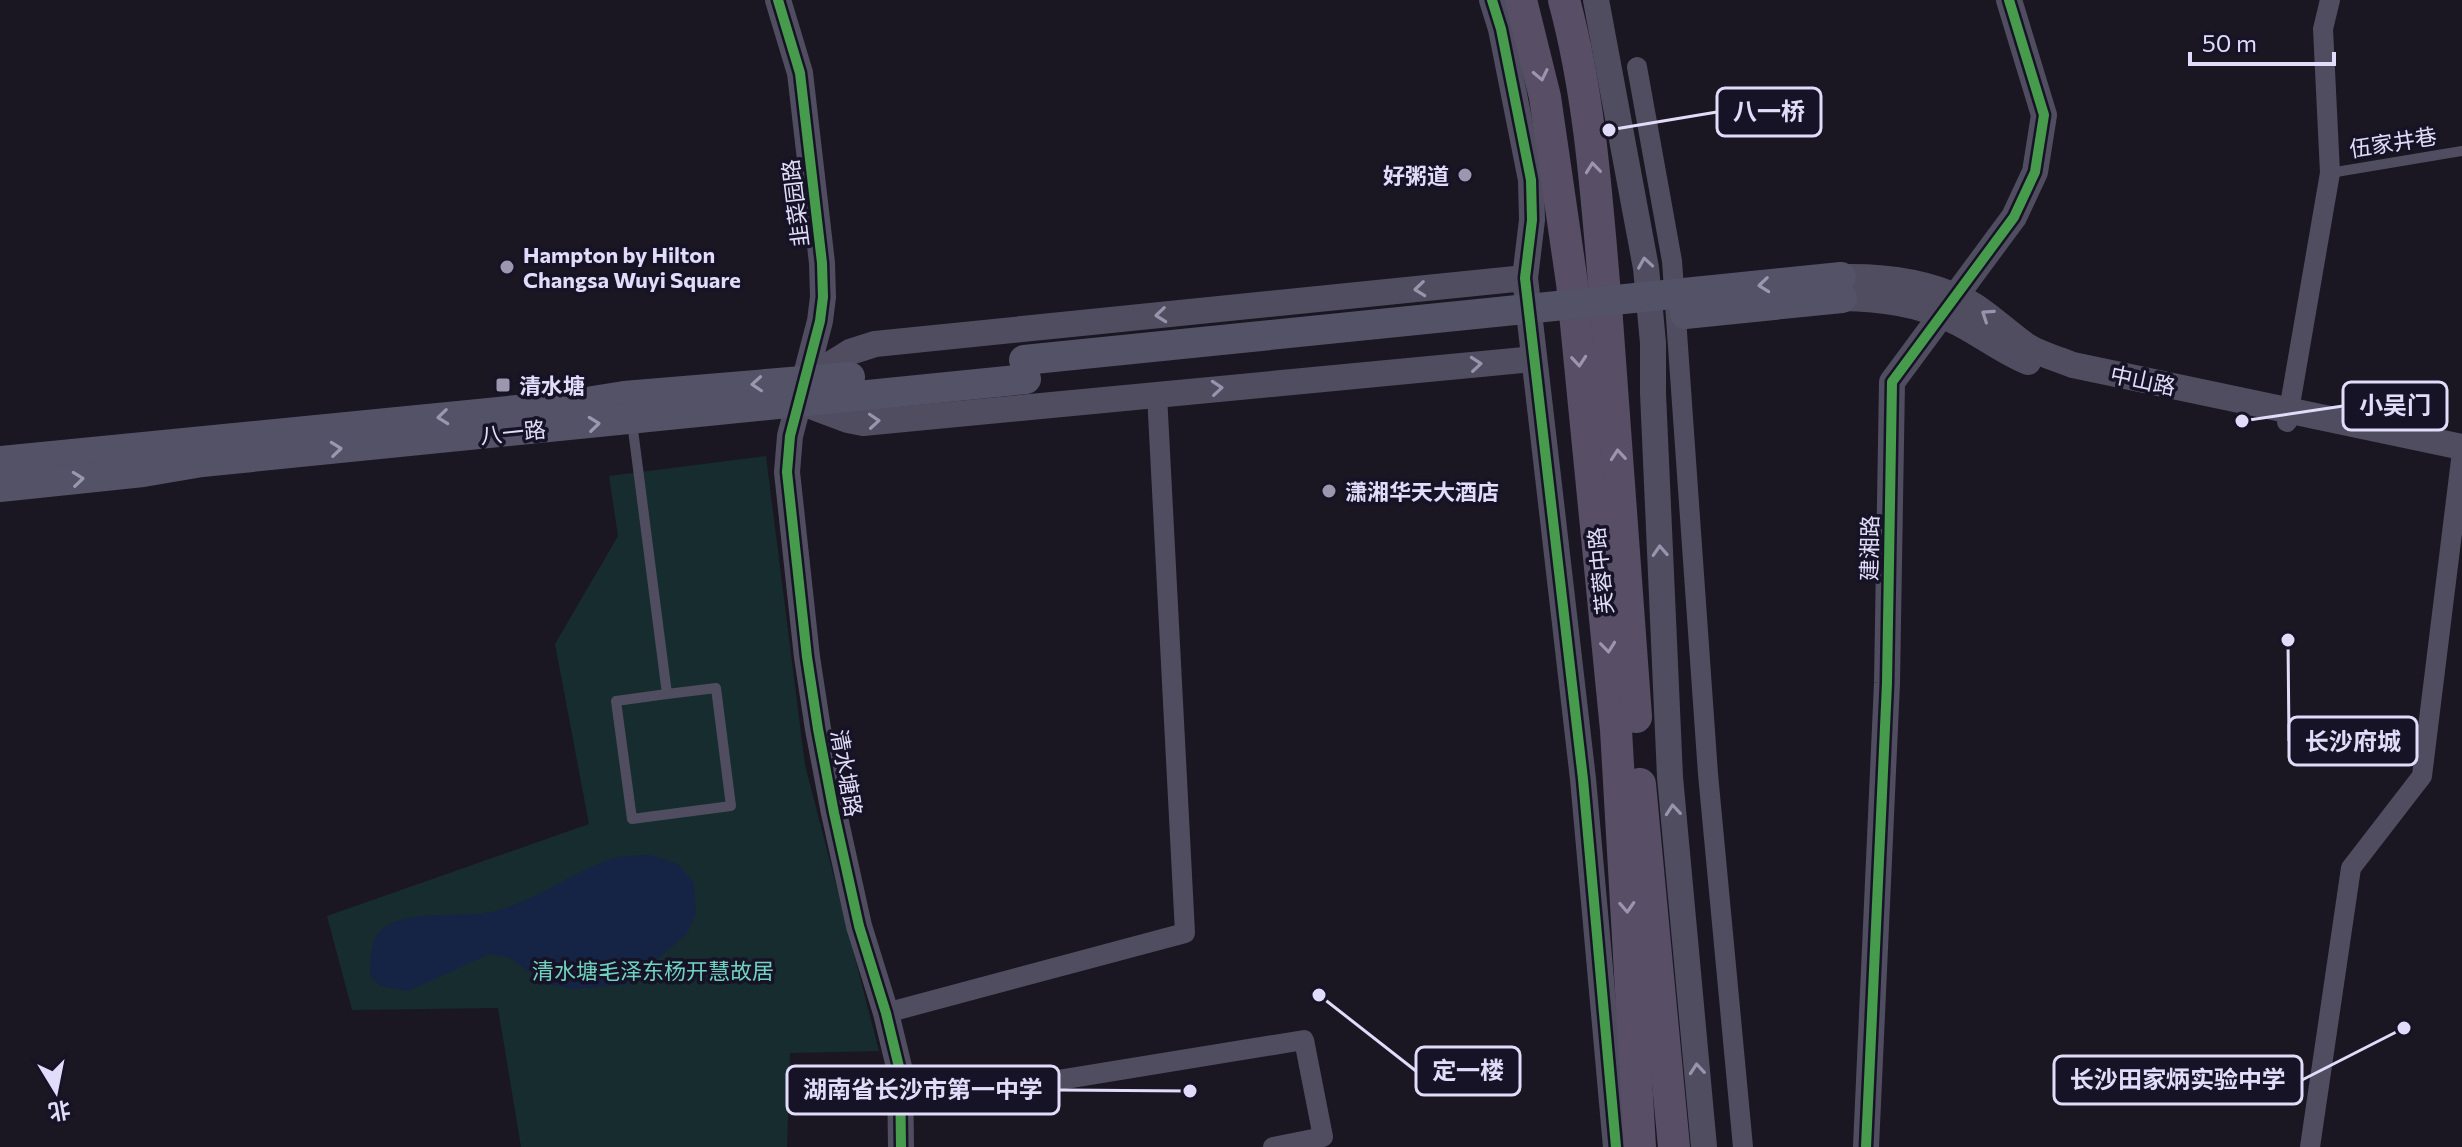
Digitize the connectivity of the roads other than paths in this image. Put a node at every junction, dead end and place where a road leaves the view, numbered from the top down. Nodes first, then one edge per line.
1 (778, 0) edge
2 (1492, 0) edge
3 (1521, 0) edge
4 (1564, 0) edge
5 (1596, 0) edge
6 (2009, 0) edge
7 (2330, 0) edge
8 (1637, 67) dead end
9 (2462, 151) edge
10 (2330, 173) junction
11 (1525, 278) junction
12 (1842, 288) joint
13 (1947, 305) junction
14 (1534, 359) junction
15 (802, 391) junction
16 (1157, 394) junction
17 (2288, 416) junction
18 (631, 420) junction
19 (2462, 447) edge
20 (2462, 460) edge
21 (0, 461) edge
22 (0, 487) edge
23 (667, 694) junction
24 (886, 1013) junction
25 (967, 1095) dead end
26 (901, 1147) edge
27 (1273, 1147) edge
28 (1616, 1147) edge
29 (1640, 1147) edge
30 (1674, 1147) edge
31 (1704, 1147) edge
32 (1743, 1147) edge
33 (1866, 1147) edge
34 (2310, 1147) edge

1 - 15 street, 韭菜园路
2 - 11 street
3 -> 29 main road, 芙蓉中路
30 -> 4 main road, 芙蓉中路
31 -> 5 street
6 - 13 street, 建湘路
7 - 10 street
8 - 32 street
9 - 10 lane, 伍家井巷
10 - 17 street
11 - 14 street
11 -> 15 street
12 - 13 street, 中山路
12 - 15 main road, 八一路, bridge
13 - 17 street, 中山路
13 - 33 street, 建湘路
16 -> 14 street
14 - 28 street
15 -> 16 street
15 - 18 main road, 八一路
15 -> 21 main road, 八一路
15 - 24 street, 清水塘路
16 - 24 street
17 - 19 street, 中山路
17 - 20 street, 中山路
22 -> 18 main road, 八一路
18 - 23 lane
20 - 34 street
23 - 23 lane
24 - 26 street, 清水塘路
25 - 27 street

